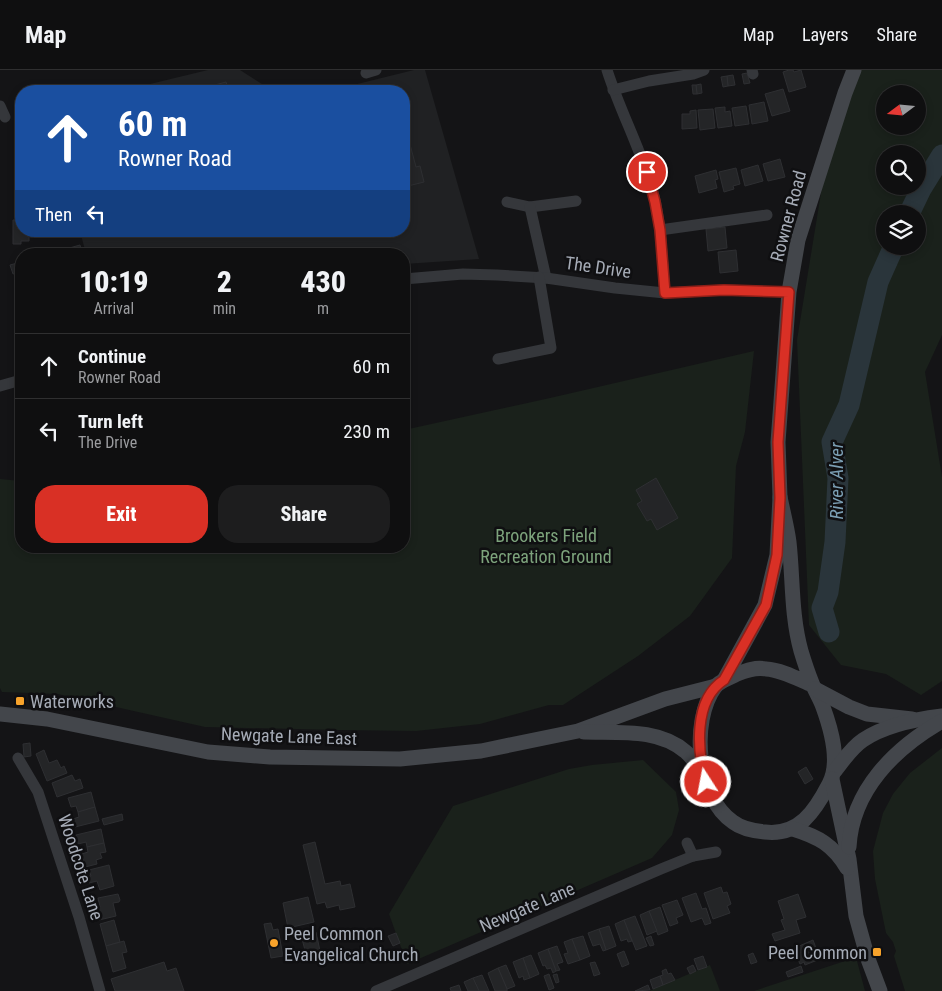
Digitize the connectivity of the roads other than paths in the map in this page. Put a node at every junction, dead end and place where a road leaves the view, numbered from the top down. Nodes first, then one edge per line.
1 (607, 70) edge
2 (704, 70) edge
3 (854, 70) edge
4 (614, 90) junction
5 (576, 201) dead end
6 (507, 202) dead end
7 (530, 207) junction
8 (767, 215) dead end
9 (660, 230) junction
10 (410, 278) edge
11 (543, 278) junction
12 (789, 292) junction
13 (665, 293) junction
14 (498, 359) dead end
15 (15, 382) edge
16 (0, 386) edge
17 (780, 498) junction
18 (720, 683) junction
19 (814, 687) junction
20 (0, 714) edge
21 (942, 716) edge
22 (920, 719) junction
23 (942, 721) edge
24 (578, 731) junction
25 (18, 758) dead end
26 (704, 774) junction
27 (832, 776) junction
28 (793, 830) junction
29 (687, 843) dead end
30 (716, 852) dead end
31 (693, 856) junction
32 (849, 865) junction
33 (100, 991) edge
34 (376, 991) edge
35 (880, 991) edge

1 - 4 street
2 - 4 street
3 - 12 main road, Rowner Road
4 - 9 street
5 - 7 street
6 - 7 street
7 - 11 street
8 - 9 street
9 - 13 street
10 - 11 street, The Drive
11 - 13 street, The Drive
11 - 14 street
12 - 13 street, The Drive
12 - 17 main road, Rowner Road
15 - 16 street
17 - 18 main road, Rowner Road
17 - 19 main road, Rowner Road
18 - 19 main road
18 - 24 main road, Newgate Lane East
18 - 26 main road
19 - 22 main road
19 - 27 main road
20 - 24 main road, Newgate Lane East
21 - 22 main road
22 - 27 main road
23 - 32 main road
24 - 26 main road, Newgate Lane East
25 - 33 street, Woodcote Lane
26 - 28 main road
27 - 28 main road
27 - 32 main road
28 - 32 main road
29 - 31 street
30 - 31 street, Newgate Lane
31 - 34 street, Newgate Lane
32 - 35 main road

